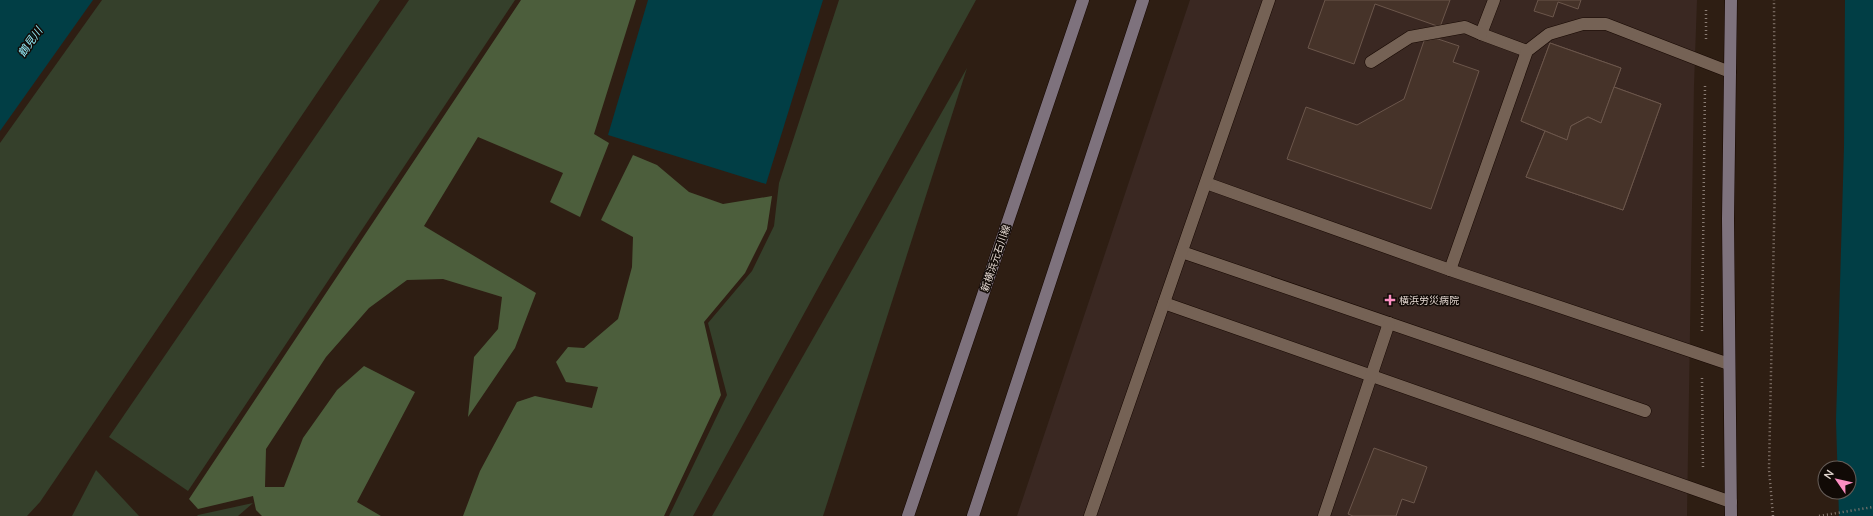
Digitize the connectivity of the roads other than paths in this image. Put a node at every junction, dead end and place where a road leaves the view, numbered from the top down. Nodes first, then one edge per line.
1 (1083, 0) edge
2 (1143, 0) edge
3 (1269, 0) edge
4 (1494, 0) edge
5 (1731, 0) edge
6 (1481, 34) junction
7 (1527, 51) junction
8 (1371, 62) dead end
9 (1730, 72) junction
10 (1206, 183) junction
11 (1182, 252) junction
12 (1450, 270) junction
13 (1164, 303) junction
14 (1390, 323) junction
15 (1729, 364) junction
16 (1372, 376) junction
17 (1645, 411) dead end
18 (1731, 502) junction
19 (908, 516) edge
20 (973, 516) edge
21 (1090, 516) edge
22 (1324, 516) edge
23 (1731, 516) edge

1 - 19 street, 新横浜元石川線
2 - 20 street
3 - 10 lane
4 - 6 lane
5 - 9 street
6 - 7 lane
6 - 8 lane
7 - 9 lane
7 - 12 lane
9 - 15 street
10 - 11 lane
10 - 12 lane
11 - 13 lane
11 - 14 lane
12 - 15 lane
13 - 16 lane
13 - 21 lane
14 - 16 lane
14 - 17 lane
15 - 18 street
16 - 18 lane
16 - 22 lane
18 - 23 street

